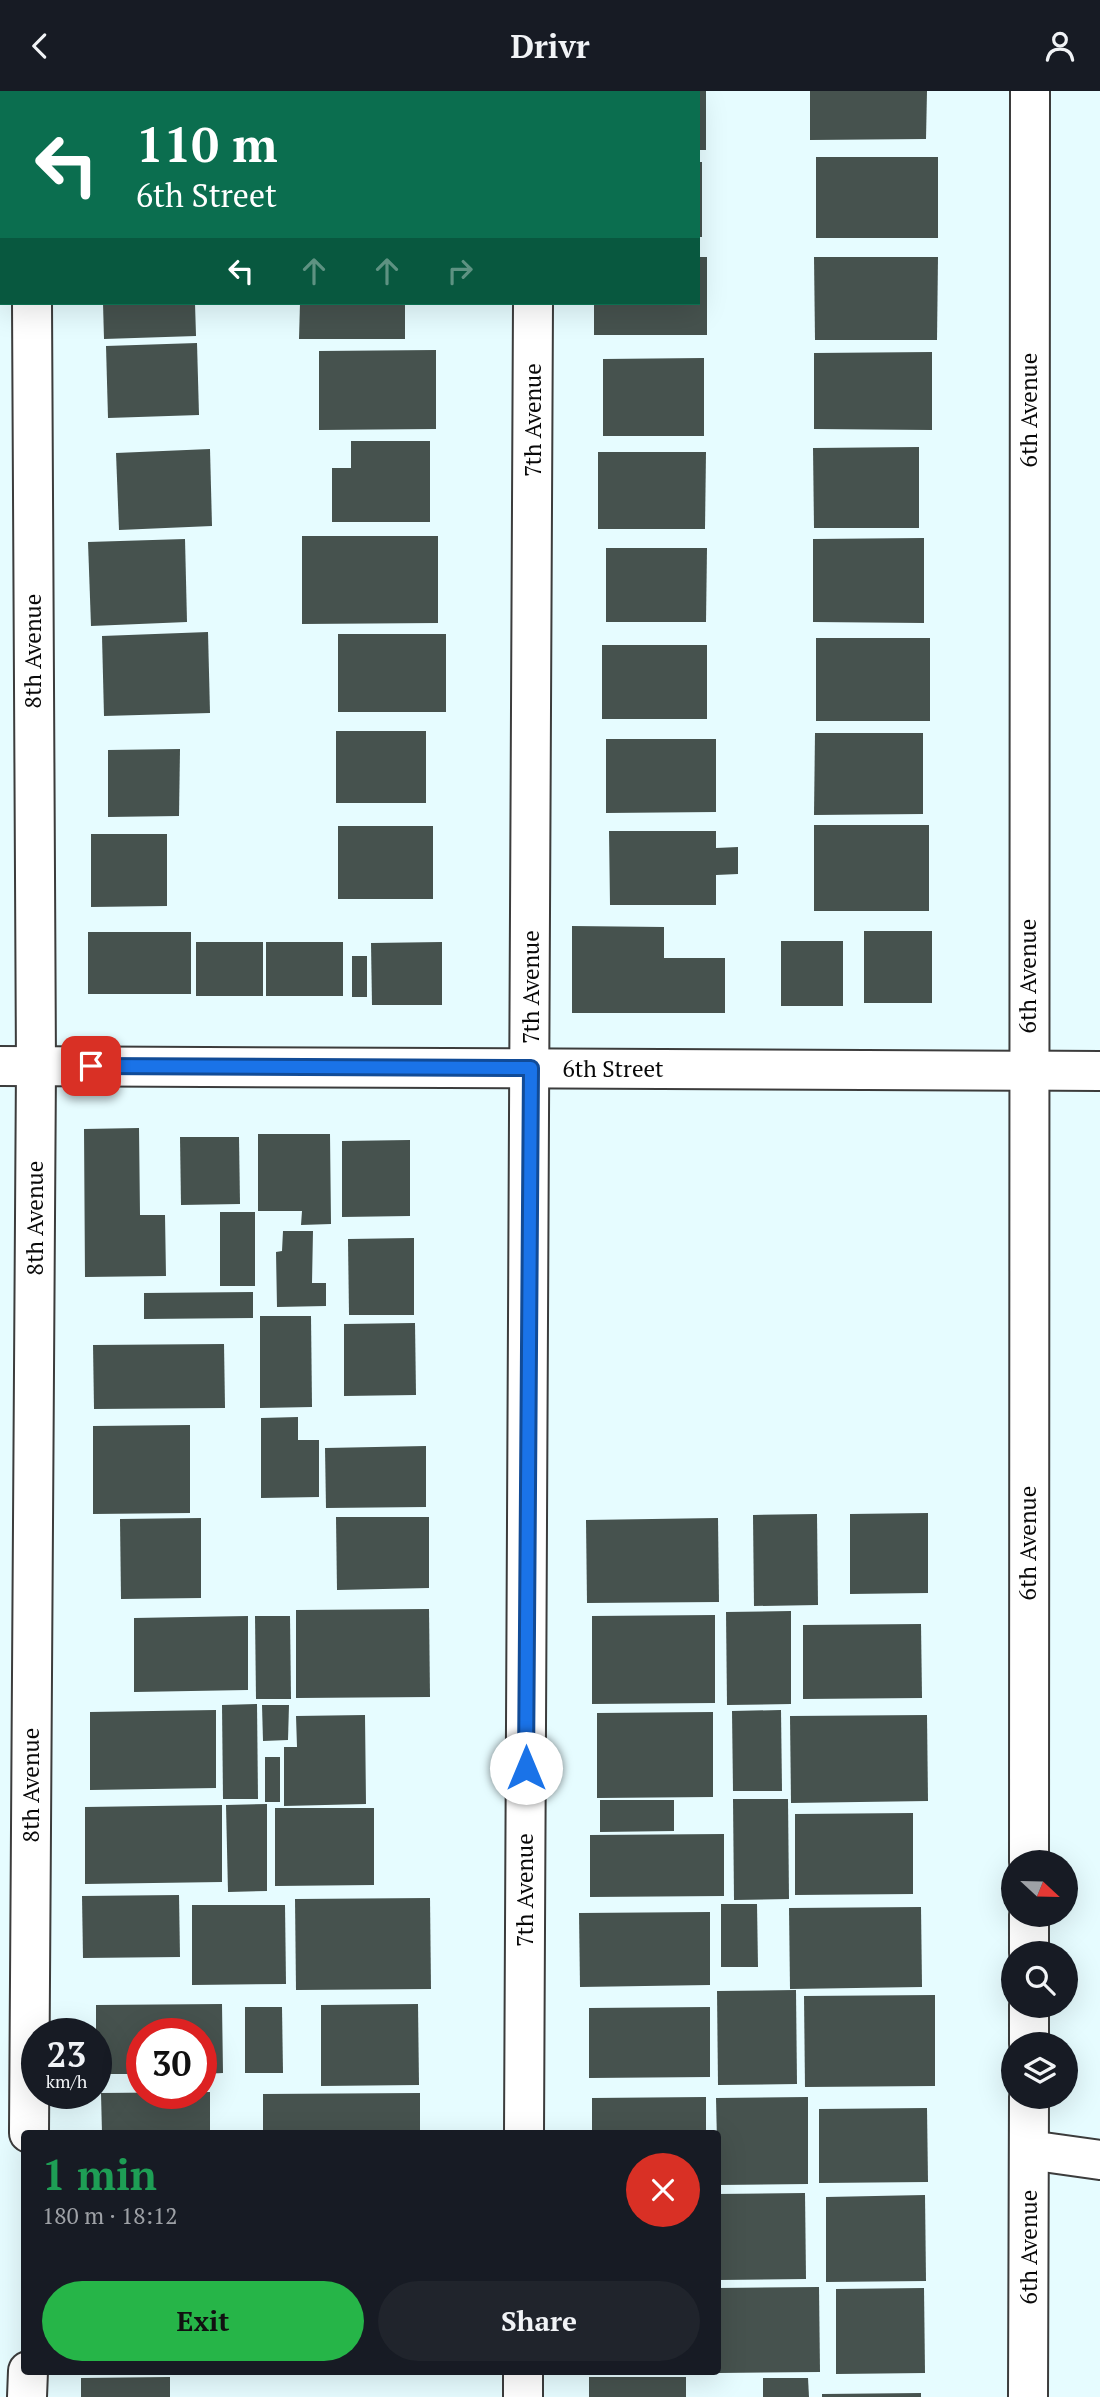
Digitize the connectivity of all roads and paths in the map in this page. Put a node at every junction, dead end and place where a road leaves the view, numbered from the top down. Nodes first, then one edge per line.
1 (1030, 91) edge
2 (32, 305) edge
3 (533, 305) edge
4 (18, 1066) edge
5 (531, 1068) junction
6 (1028, 1070) junction
7 (1100, 1071) edge
8 (1029, 1850) edge
9 (1029, 2109) edge
10 (29, 2130) edge
11 (524, 2130) edge
12 (1029, 2150) junction
13 (1100, 2160) edge
14 (28, 2375) edge
15 (523, 2375) edge
16 (27, 2397) edge
17 (523, 2397) edge
18 (1028, 2397) edge

1 - 6 street, 6th Avenue
2 - 4 street, 8th Avenue
3 - 5 street, 7th Avenue
4 - 5 street, 6th Street
4 - 10 street, 8th Avenue
5 - 6 street, 6th Street
5 - 11 street, 7th Avenue
6 - 7 street, 6th Street
6 - 8 street, 6th Avenue
9 - 12 street, 6th Avenue
12 - 13 street
12 - 18 street, 6th Avenue
14 - 16 street
15 - 17 street

